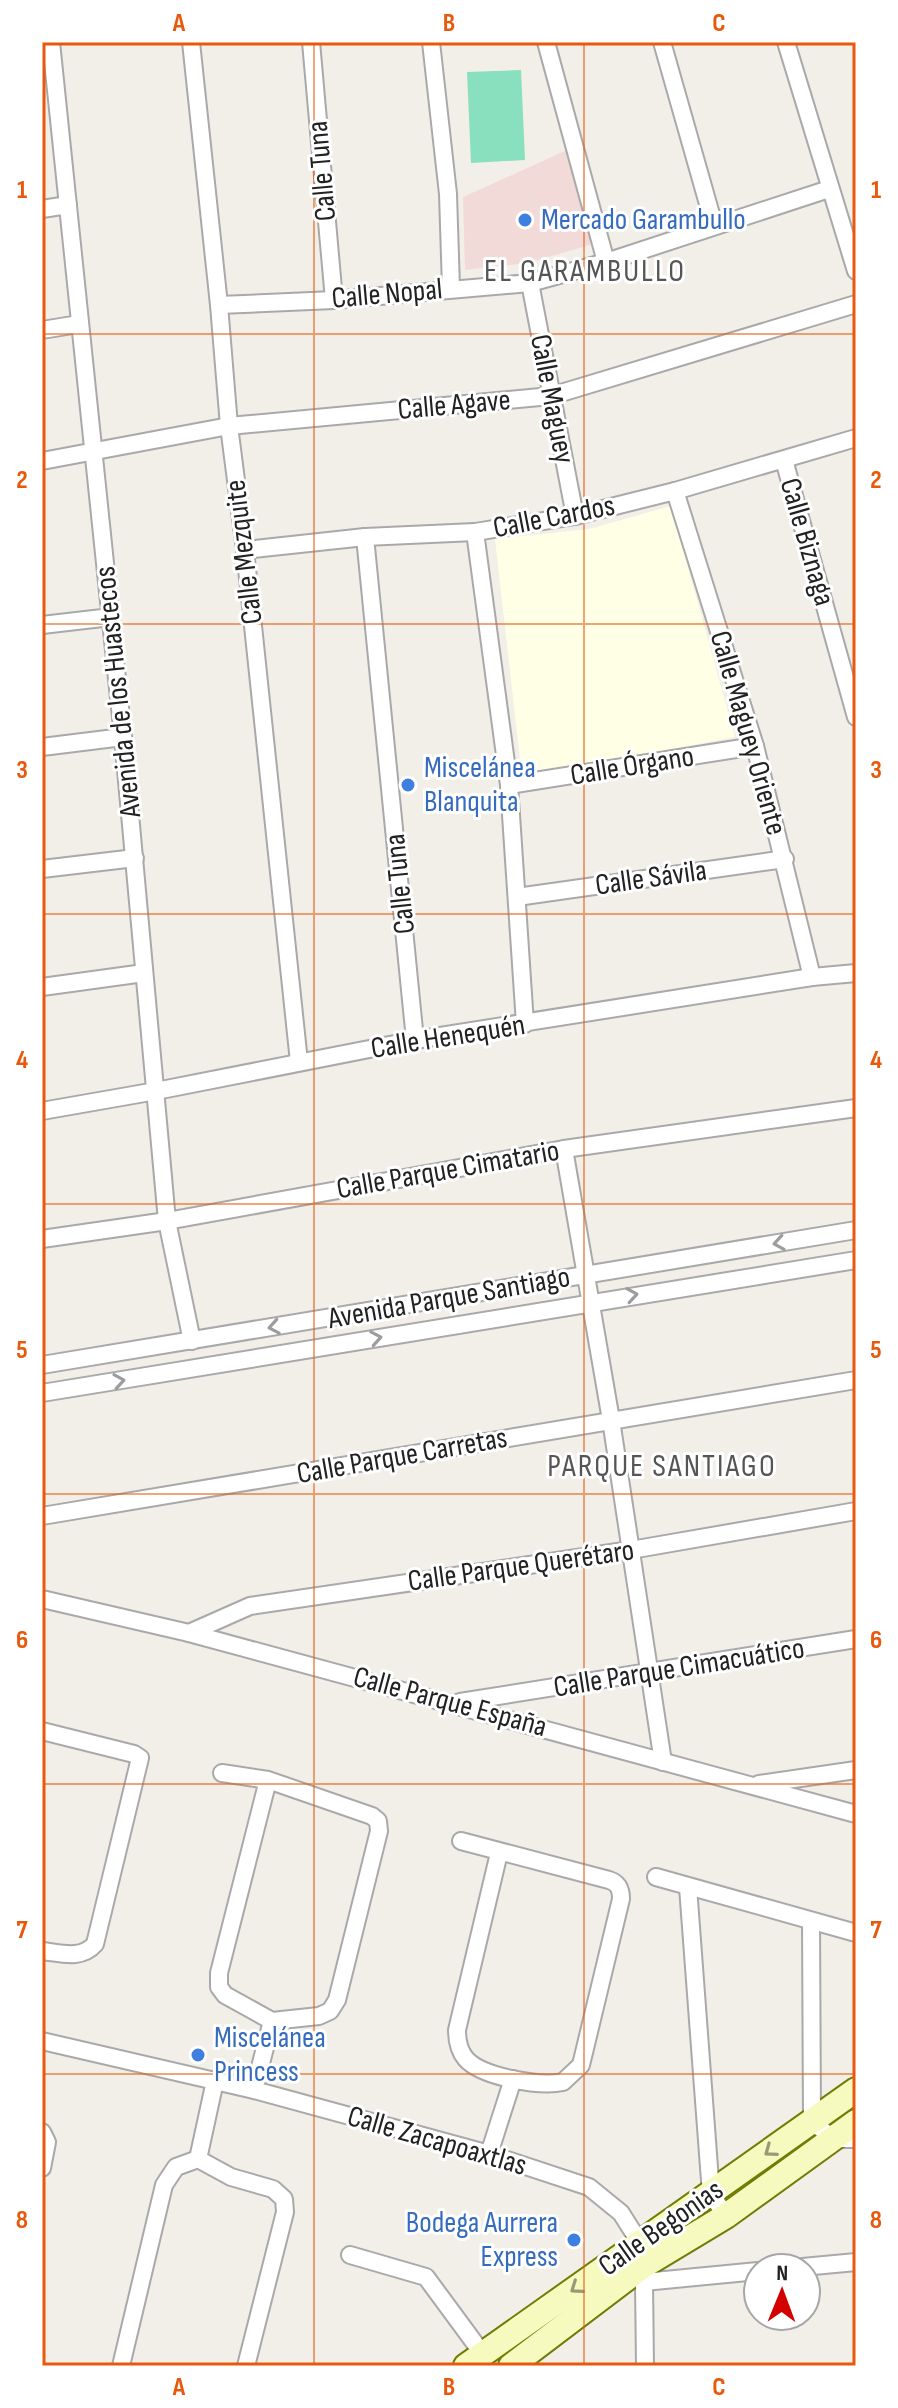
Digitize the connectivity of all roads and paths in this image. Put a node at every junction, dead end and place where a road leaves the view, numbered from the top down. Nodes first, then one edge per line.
1 (51, 42) edge
2 (191, 42) edge
3 (311, 42) edge
4 (431, 42) edge
5 (546, 42) edge
6 (662, 42) edge
7 (786, 42) edge
8 (48, 80) edge
9 (829, 189) junction
10 (68, 205) junction
11 (42, 209) edge
12 (714, 225) junction
13 (606, 262) junction
14 (856, 271) edge
15 (530, 283) junction
16 (451, 288) junction
17 (334, 300) junction
18 (856, 304) edge
19 (219, 305) junction
20 (79, 324) junction
21 (42, 330) edge
22 (551, 396) junction
23 (229, 426) junction
24 (856, 438) edge
25 (95, 453) junction
26 (784, 460) junction
27 (42, 461) edge
28 (675, 491) junction
29 (575, 516) junction
30 (475, 532) junction
31 (365, 537) junction
32 (245, 550) junction
33 (111, 617) junction
34 (42, 625) edge
35 (856, 717) edge
36 (123, 737) junction
37 (755, 746) junction
38 (42, 747) edge
39 (509, 785) junction
40 (135, 858) junction
41 (785, 859) junction
42 (42, 869) edge
43 (517, 897) junction
44 (144, 973) junction
45 (856, 973) edge
46 (812, 977) junction
47 (42, 987) edge
48 (525, 1024) junction
49 (415, 1040) junction
50 (299, 1062) junction
51 (156, 1091) junction
52 (856, 1108) edge
53 (42, 1111) edge
54 (564, 1149) junction
55 (167, 1221) junction
56 (856, 1230) edge
57 (42, 1239) edge
58 (856, 1260) edge
59 (587, 1274) junction
60 (591, 1302) junction
61 (192, 1341) junction
62 (42, 1365) edge
63 (856, 1380) edge
64 (42, 1393) edge
65 (611, 1420) junction
66 (856, 1511) edge
67 (42, 1516) edge
68 (631, 1550) junction
69 (42, 1599) edge
70 (189, 1633) junction
71 (856, 1639) edge
72 (651, 1673) junction
73 (454, 1703) junction
74 (42, 1731) edge
75 (663, 1762) junction
76 (856, 1770) edge
77 (222, 1773) dead end
78 (268, 1780) junction
79 (754, 1785) junction
80 (856, 1814) edge
81 (461, 1841) dead end
82 (499, 1853) junction
83 (656, 1877) dead end
84 (688, 1887) junction
85 (811, 1921) junction
86 (856, 1933) edge
87 (42, 1951) edge
88 (272, 2021) junction
89 (42, 2041) edge
90 (513, 2079) junction
91 (215, 2081) junction
92 (254, 2090) junction
93 (856, 2090) edge
94 (812, 2121) junction
95 (856, 2122) edge
96 (42, 2132) edge
97 (844, 2139) edge
98 (489, 2154) junction
99 (198, 2159) junction
100 (42, 2168) edge
101 (711, 2194) junction
102 (726, 2216) junction
103 (350, 2255) dead end
104 (856, 2262) edge
105 (642, 2264) junction
106 (822, 2265) edge
107 (742, 2270) edge
108 (474, 2360) edge
109 (121, 2366) edge
110 (246, 2366) edge
111 (511, 2366) edge
112 (645, 2366) edge

1 - 8 street, Avenida de los Huastecos
2 - 19 street, Calle Mezquite
3 - 17 street, Calle Tuna
4 - 16 street
5 - 13 street
6 - 12 street
7 - 9 street
8 - 10 street, Avenida de los Huastecos
9 - 12 street, Calle Nopal
9 - 14 street
10 - 11 street
10 - 20 street, Avenida de los Huastecos
12 - 13 street, Calle Nopal
13 - 15 street, Calle Nopal
15 - 16 street, Calle Nopal
15 - 22 street, Calle Maguey
16 - 17 street, Calle Nopal
17 - 19 street, Calle Nopal
18 - 22 street, Calle Agave
19 - 23 street, Calle Mezquite
20 - 21 street
20 - 25 street, Avenida de los Huastecos
22 - 23 street, Calle Agave
22 - 29 street, Calle Maguey
23 - 25 street, Calle Agave
23 - 32 street, Calle Mezquite
24 - 26 street, Calle Cardos
25 - 27 street, Calle Agave
25 - 33 street, Avenida de los Huastecos
26 - 28 street, Calle Cardos
26 - 35 street, Calle Biznaga
28 - 29 street, Calle Cardos
28 - 37 street, Calle Maguey Oriente
29 - 30 street, Calle Cardos
30 - 31 street, Calle Cardos
30 - 39 street
31 - 32 street, Calle Cardos
31 - 49 street, Calle Tuna
32 - 50 street, Calle Mezquite
33 - 34 street
33 - 36 street, Avenida de los Huastecos
36 - 38 street
36 - 40 street, Avenida de los Huastecos
37 - 39 street, Calle Órgano
37 - 41 street, Calle Maguey Oriente
39 - 43 street
40 - 42 street
40 - 44 street, Avenida de los Huastecos
41 - 43 street, Calle Sávila
41 - 46 street, Calle Maguey Oriente
43 - 48 street
44 - 47 street
44 - 51 street, Avenida de los Huastecos
45 - 46 street, Calle Henequén
46 - 48 street, Calle Henequén
48 - 49 street, Calle Henequén
49 - 50 street, Calle Henequén
50 - 51 street, Calle Henequén
51 - 53 street, Calle Henequén
51 - 55 street, Avenida de los Huastecos
52 - 54 street, Calle Parque Cimatario
54 - 55 street, Calle Parque Cimatario
54 - 59 street
55 - 57 street, Calle Parque Cimatario
55 - 61 street, Avenida de los Huastecos
56 -> 59 street, Avenida Parque Santiago
60 -> 58 street, Avenida Parque Santiago
59 - 60 street
59 -> 61 street, Avenida Parque Santiago
64 -> 60 street, Avenida Parque Santiago
60 - 65 street
61 - 62 street, Avenida Parque Santiago
63 - 65 street, Calle Parque Carretas
65 - 67 street, Calle Parque Carretas
65 - 68 street
66 - 68 street, Calle Parque Querétaro
68 - 70 street, Calle Parque Querétaro
68 - 72 street
69 - 70 street, Calle Parque España
70 - 73 street, Calle Parque España
71 - 72 street, Calle Parque Cimacuático
72 - 73 street, Calle Parque Cimacuático
72 - 75 street
73 - 75 street, Calle Parque España
74 - 87 street
75 - 79 street, Calle Parque España
76 - 79 street
77 - 78 street
78 - 88 street
78 - 88 street
79 - 80 street, Calle Parque España
81 - 82 street
82 - 90 street
82 - 90 street
83 - 84 street
84 - 85 street
84 - 101 street
85 - 86 street
85 - 94 street
88 - 92 street
89 - 91 street, Calle Zacapoaxtlas
90 - 98 street
91 - 92 street, Calle Zacapoaxtlas
91 - 99 street
92 - 98 street, Calle Zacapoaxtlas
93 - 94 street, Calle Begonias
94 - 97 street
94 -> 101 street, Calle Begonias
95 - 97 street, Calle Begonias
96 - 100 street
97 - 102 street, Calle Begonias
98 - 105 street, Calle Zacapoaxtlas
99 - 109 street
99 - 110 street
101 - 102 street
101 - 105 street, Calle Begonias
102 - 105 street, Calle Begonias
103 - 108 street
104 - 106 street
105 - 107 street
105 -> 108 street, Calle Begonias
105 - 111 street, Calle Begonias
105 - 112 street

